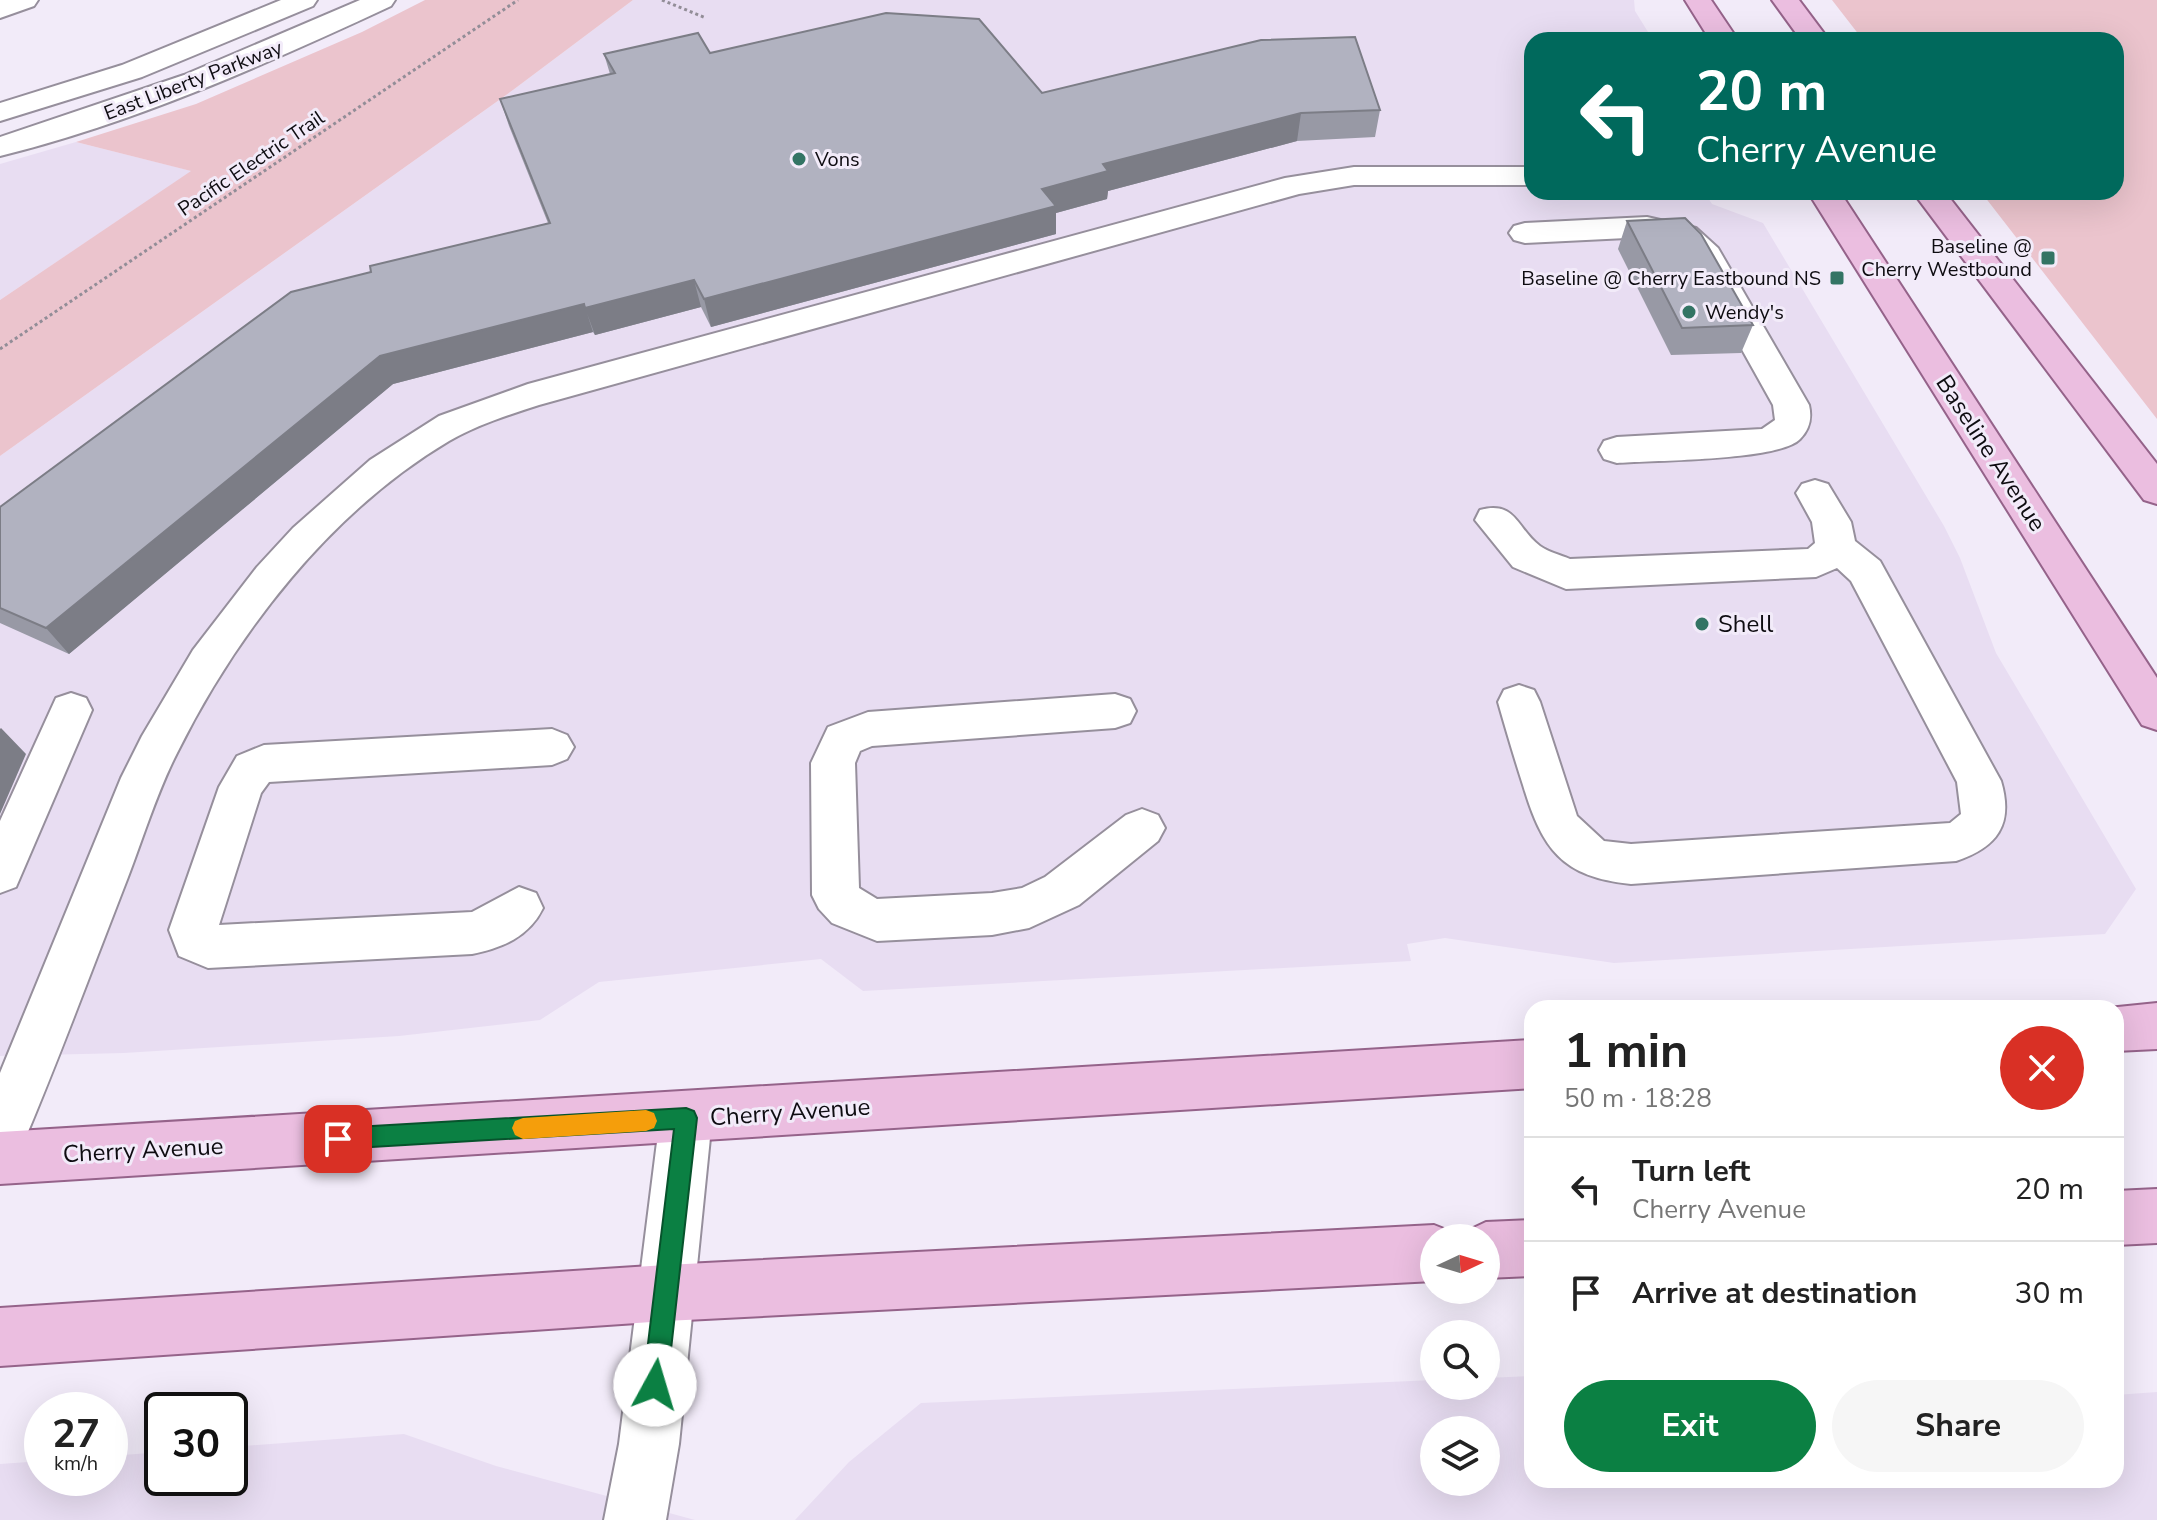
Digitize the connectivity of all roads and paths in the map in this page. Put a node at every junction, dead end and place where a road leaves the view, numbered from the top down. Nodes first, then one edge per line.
1 (25, 0) edge
2 (304, 0) edge
3 (382, 0) edge
4 (518, 0) edge
5 (662, 0) edge
6 (1698, 0) edge
7 (1785, 0) edge
8 (0, 10) edge
9 (706, 18) dead end
10 (1719, 32) edge
11 (1809, 32) edge
12 (0, 112) edge
13 (0, 147) edge
14 (1517, 176) edge
15 (1829, 200) edge
16 (1935, 200) edge
17 (1525, 233) dead end
18 (0, 349) edge
19 (1617, 450) dead end
20 (2157, 491) edge
21 (1815, 493) dead end
22 (1494, 520) dead end
23 (1835, 548) junction
24 (1519, 702) dead end
25 (71, 710) dead end
26 (1115, 711) dead end
27 (2157, 713) edge
28 (552, 747) dead end
29 (1142, 828) dead end
30 (0, 873) edge
31 (519, 908) dead end
32 (2157, 1026) edge
33 (2124, 1028) edge
34 (1524, 1065) edge
35 (686, 1118) junction
36 (0, 1135) edge
37 (0, 1158) edge
38 (2157, 1216) edge
39 (2124, 1218) edge
40 (1524, 1248) edge
41 (1500, 1249) edge
42 (1420, 1254) edge
43 (666, 1293) junction
44 (0, 1337) edge
45 (635, 1520) edge

1 - 8 street
2 - 12 street, East Liberty Parkway
3 - 13 street, East Liberty Parkway
4 - 18 path, Pacific Electric Trail
5 - 9 path
6 - 10 main road
7 - 11 main road
14 - 36 street
15 - 27 main road, Baseline Avenue
16 - 20 main road
17 - 19 street
21 - 23 street
22 - 23 street
23 - 24 street
25 - 30 street
26 - 29 street
28 - 31 street
32 - 33 main road
34 - 35 main road, Cherry Avenue
35 - 37 main road, Cherry Avenue
35 - 43 street
38 - 39 main road
40 - 41 main road
42 - 43 main road
43 - 44 main road
43 - 45 street

